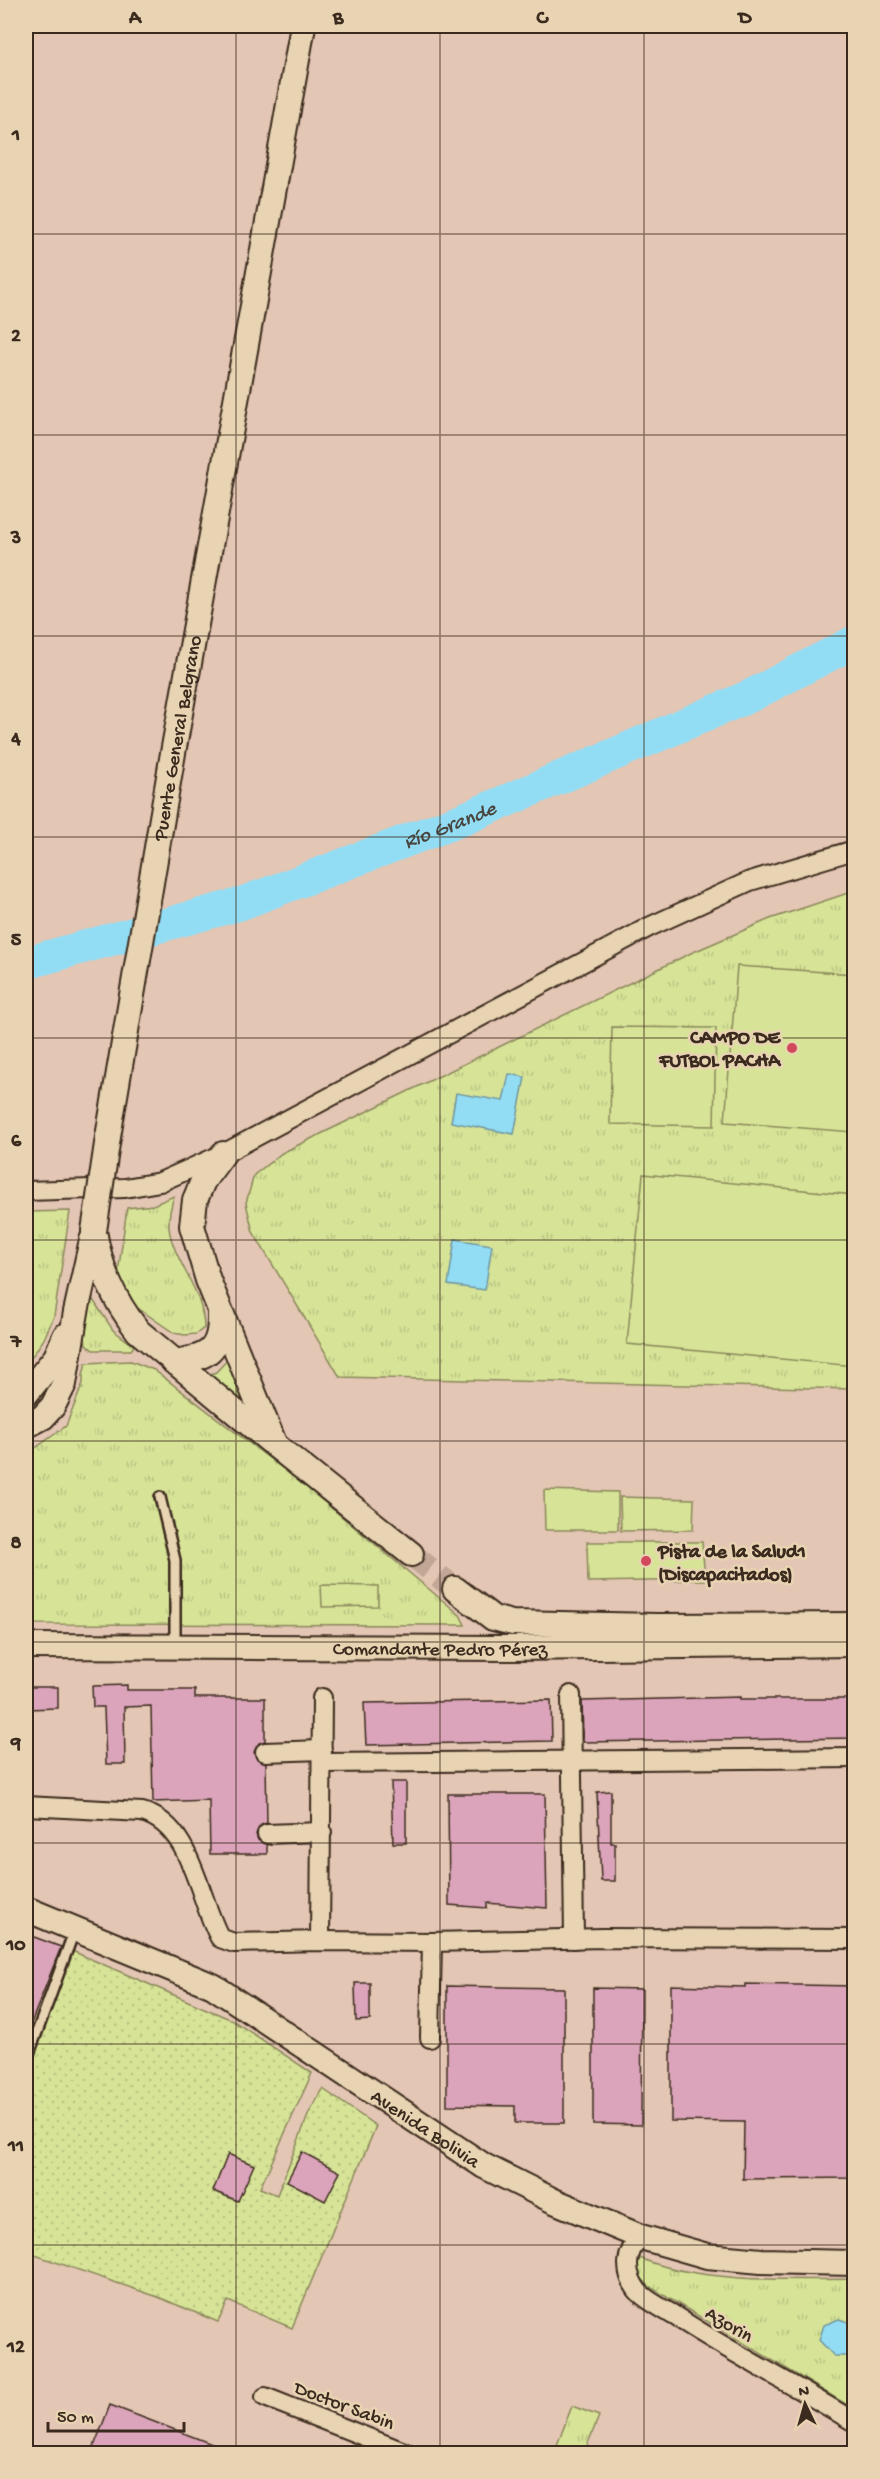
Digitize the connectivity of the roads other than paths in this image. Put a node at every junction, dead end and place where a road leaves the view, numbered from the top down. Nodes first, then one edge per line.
1 (303, 26) edge
2 (855, 850) edge
3 (223, 1154) junction
4 (26, 1191) edge
5 (94, 1231) junction
6 (76, 1312) junction
7 (220, 1312) junction
8 (174, 1362) junction
9 (26, 1394) edge
10 (26, 1426) edge
11 (276, 1446) junction
12 (160, 1497) dead end
13 (411, 1554) tunnel mouth
14 (455, 1589) tunnel mouth
15 (855, 1624) edge
16 (855, 1644) edge
17 (175, 1645) junction
18 (26, 1646) edge
19 (571, 1695) dead end
20 (322, 1698) dead end
21 (266, 1752) dead end
22 (322, 1757) junction
23 (855, 1758) edge
24 (573, 1762) junction
25 (26, 1806) edge
26 (322, 1832) junction
27 (267, 1834) dead end
28 (26, 1910) edge
29 (75, 1929) junction
30 (855, 1939) edge
31 (574, 1940) junction
32 (320, 1941) junction
33 (432, 1942) junction
34 (430, 2037) dead end
35 (26, 2062) edge
36 (641, 2237) junction
37 (855, 2263) edge
38 (265, 2397) dead end
39 (855, 2422) edge
40 (410, 2454) edge

1 - 5 main road, Puente General Belgrano, bridge
2 - 3 street
3 - 4 street
3 - 7 main road
5 - 6 main road, Puente General Belgrano
5 - 8 main road
6 - 9 main road
6 - 10 main road
7 - 8 main road
7 - 11 main road
8 - 11 main road
11 - 13 main road
12 - 17 lane
14 - 15 main road
16 - 17 main road, Comandante Pedro Pérez
17 - 18 main road, Comandante Pedro Pérez
19 - 24 street
20 - 22 street
21 - 22 street
22 - 24 street
22 - 26 street
23 - 24 street
24 - 31 street
25 - 32 street
26 - 27 street
26 - 32 street
28 - 29 main road, Avenida Bolivia
29 - 35 lane
29 - 36 main road, Avenida Bolivia
30 - 31 street
31 - 33 street
32 - 33 street
33 - 34 street
36 - 37 main road, Avenida Bolivia
36 - 39 street, Azorin
38 - 40 street, Doctor Sabin

